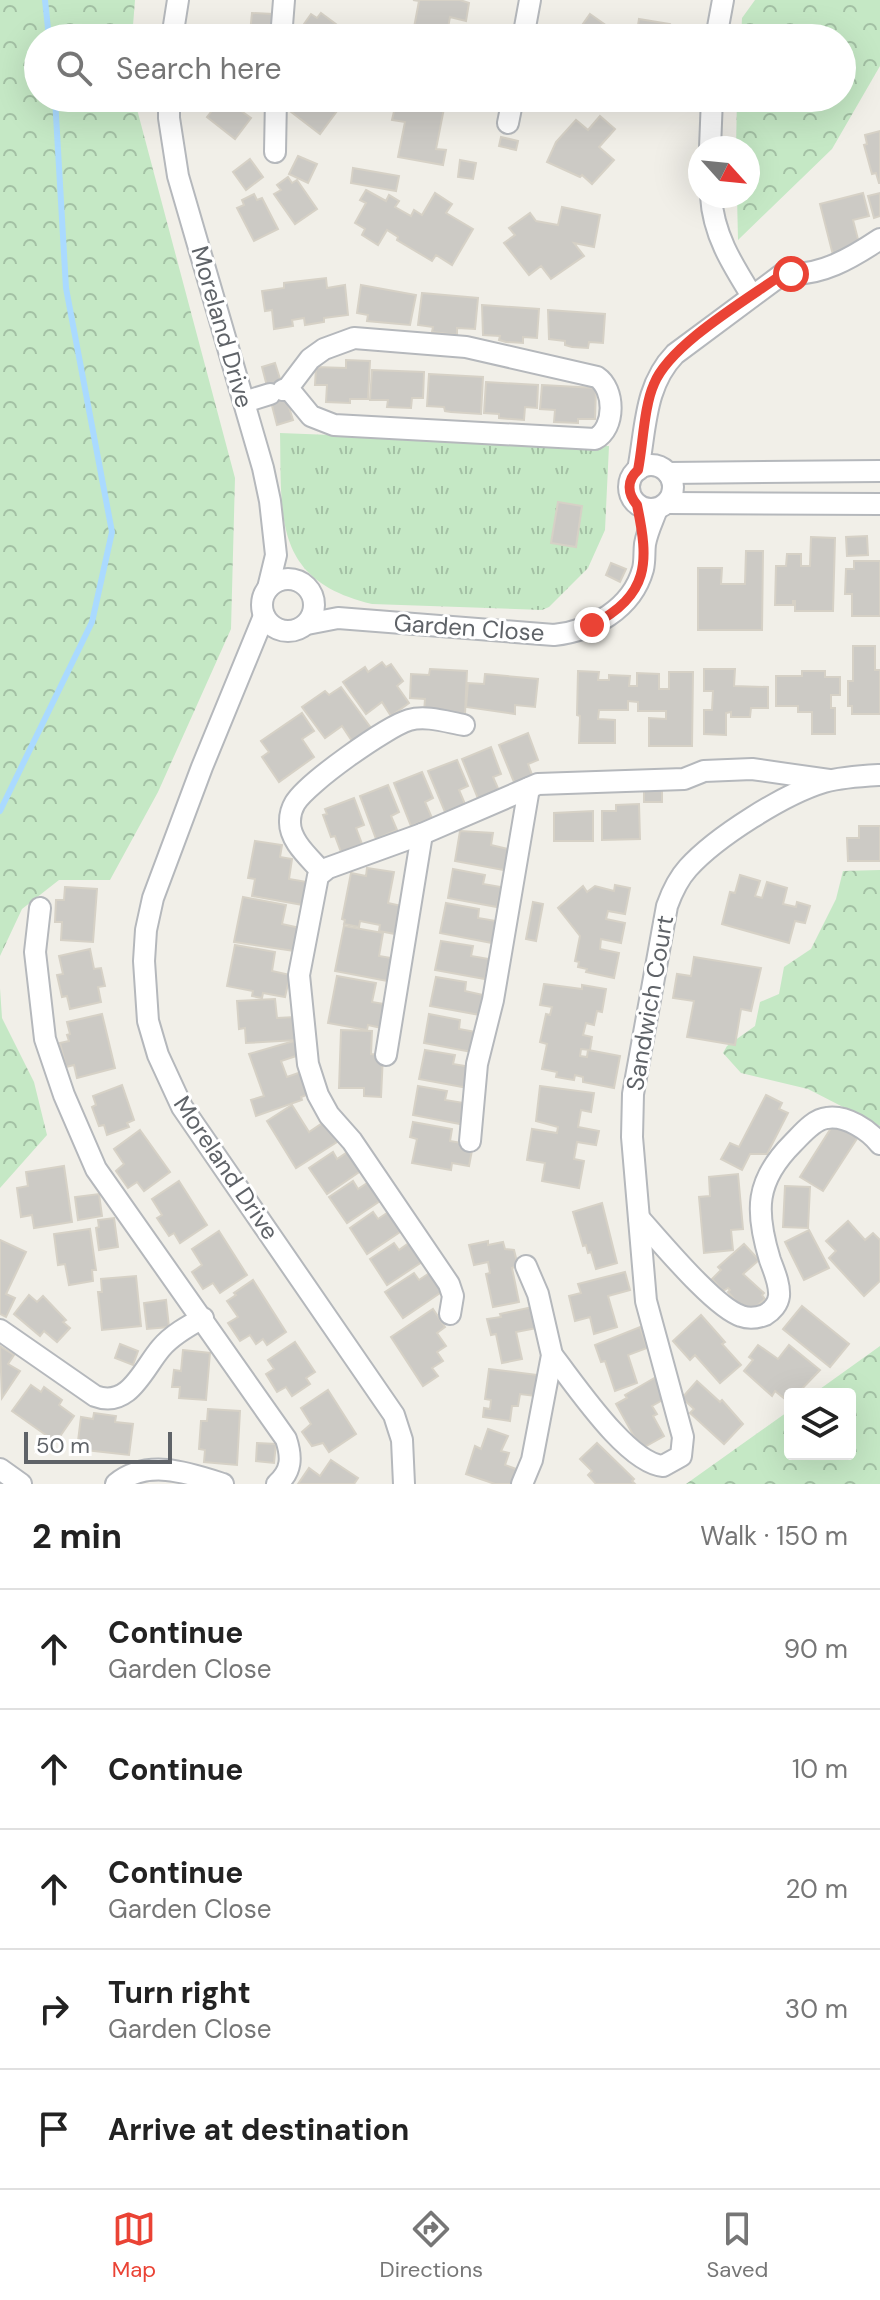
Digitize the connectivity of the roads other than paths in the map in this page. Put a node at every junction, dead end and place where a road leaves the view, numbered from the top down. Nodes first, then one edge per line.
1 (178, 0) edge
2 (284, 0) edge
3 (530, 0) edge
4 (723, 0) edge
5 (174, 24) edge
6 (282, 24) edge
7 (526, 24) edge
8 (719, 24) edge
9 (169, 112) edge
10 (276, 112) edge
11 (510, 112) edge
12 (711, 112) edge
13 (508, 123) dead end
14 (710, 136) edge
15 (275, 152) dead end
16 (713, 208) edge
17 (880, 239) edge
18 (752, 296) junction
19 (280, 391) junction
20 (244, 402) junction
21 (654, 469) junction
22 (880, 471) edge
23 (880, 504) edge
24 (654, 505) junction
25 (276, 555) junction
26 (296, 579) junction
27 (268, 588) junction
28 (314, 600) junction
29 (264, 616) junction
30 (338, 618) junction
31 (307, 624) junction
32 (281, 631) junction
33 (252, 647) junction
34 (464, 725) dead end
35 (880, 775) edge
36 (829, 780) junction
37 (529, 788) junction
38 (422, 834) junction
39 (322, 872) junction
40 (40, 908) dead end
41 (386, 1055) dead end
42 (470, 1141) dead end
43 (880, 1144) edge
44 (639, 1218) junction
45 (526, 1266) dead end
46 (450, 1314) dead end
47 (203, 1318) junction
48 (0, 1330) edge
49 (552, 1355) junction
50 (0, 1469) edge
51 (21, 1484) edge
52 (116, 1484) edge
53 (223, 1484) edge
54 (277, 1484) edge
55 (404, 1484) edge
56 (522, 1484) edge

1 - 5 street
2 - 6 street
3 - 7 street
4 - 8 street
9 - 20 street, Moreland Drive
10 - 15 street
11 - 13 street
12 - 14 street
16 - 18 street
17 - 18 street
18 - 21 street
19 - 19 street
19 - 20 street
20 - 25 street, Moreland Drive
21 - 22 street
21 - 24 street
21 - 24 street
23 - 24 street
24 - 30 street, Garden Close
25 - 26 street
25 - 27 street, Moreland Drive
26 - 27 street
26 - 28 street
27 - 29 street
28 - 30 street
28 - 31 street
29 - 32 street
29 - 33 street, Moreland Drive
30 - 31 street, Garden Close
31 - 32 street
32 - 33 street
33 - 55 street, Moreland Drive
34 - 39 street
35 - 36 street, Sandwich Court
36 - 37 street
36 - 44 street, Sandwich Court
37 - 38 street
37 - 42 street
38 - 39 street
38 - 41 street
39 - 46 street
40 - 47 street
43 - 44 street
44 - 49 street, Sandwich Court
45 - 49 street
47 - 48 street
47 - 54 street
49 - 56 street
50 - 51 street
52 - 53 street

